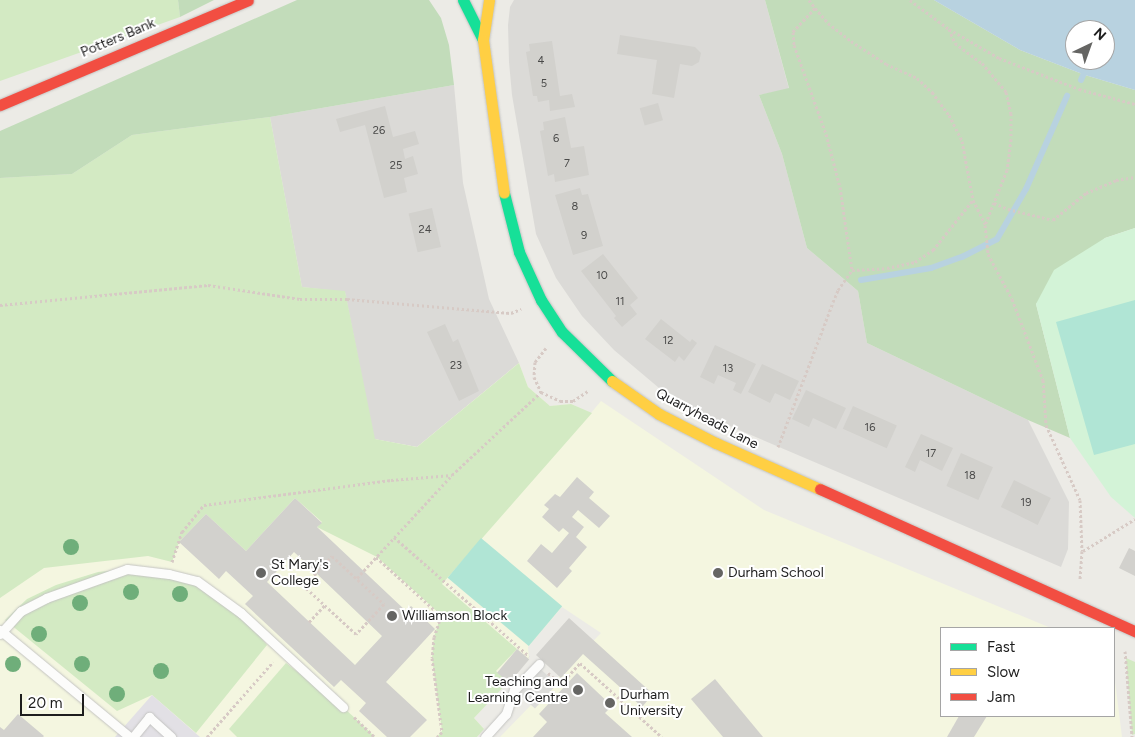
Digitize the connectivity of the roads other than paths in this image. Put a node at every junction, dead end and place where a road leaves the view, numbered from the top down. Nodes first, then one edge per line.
1 (248, 0) edge
2 (463, 0) edge
3 (489, 0) edge
4 (483, 40) junction
5 (0, 105) edge
6 (1135, 631) edge
7 (1, 632) edge
8 (539, 664) road end
9 (343, 707) road end
10 (131, 737) edge
11 (171, 737) edge
12 (485, 737) edge

1 - 5 street, Potters Bank
2 - 4 street
3 - 4 street
4 - 6 street, Quarryheads Lane
7 - 9 lane
7 - 10 lane
8 - 12 lane
10 - 11 lane

